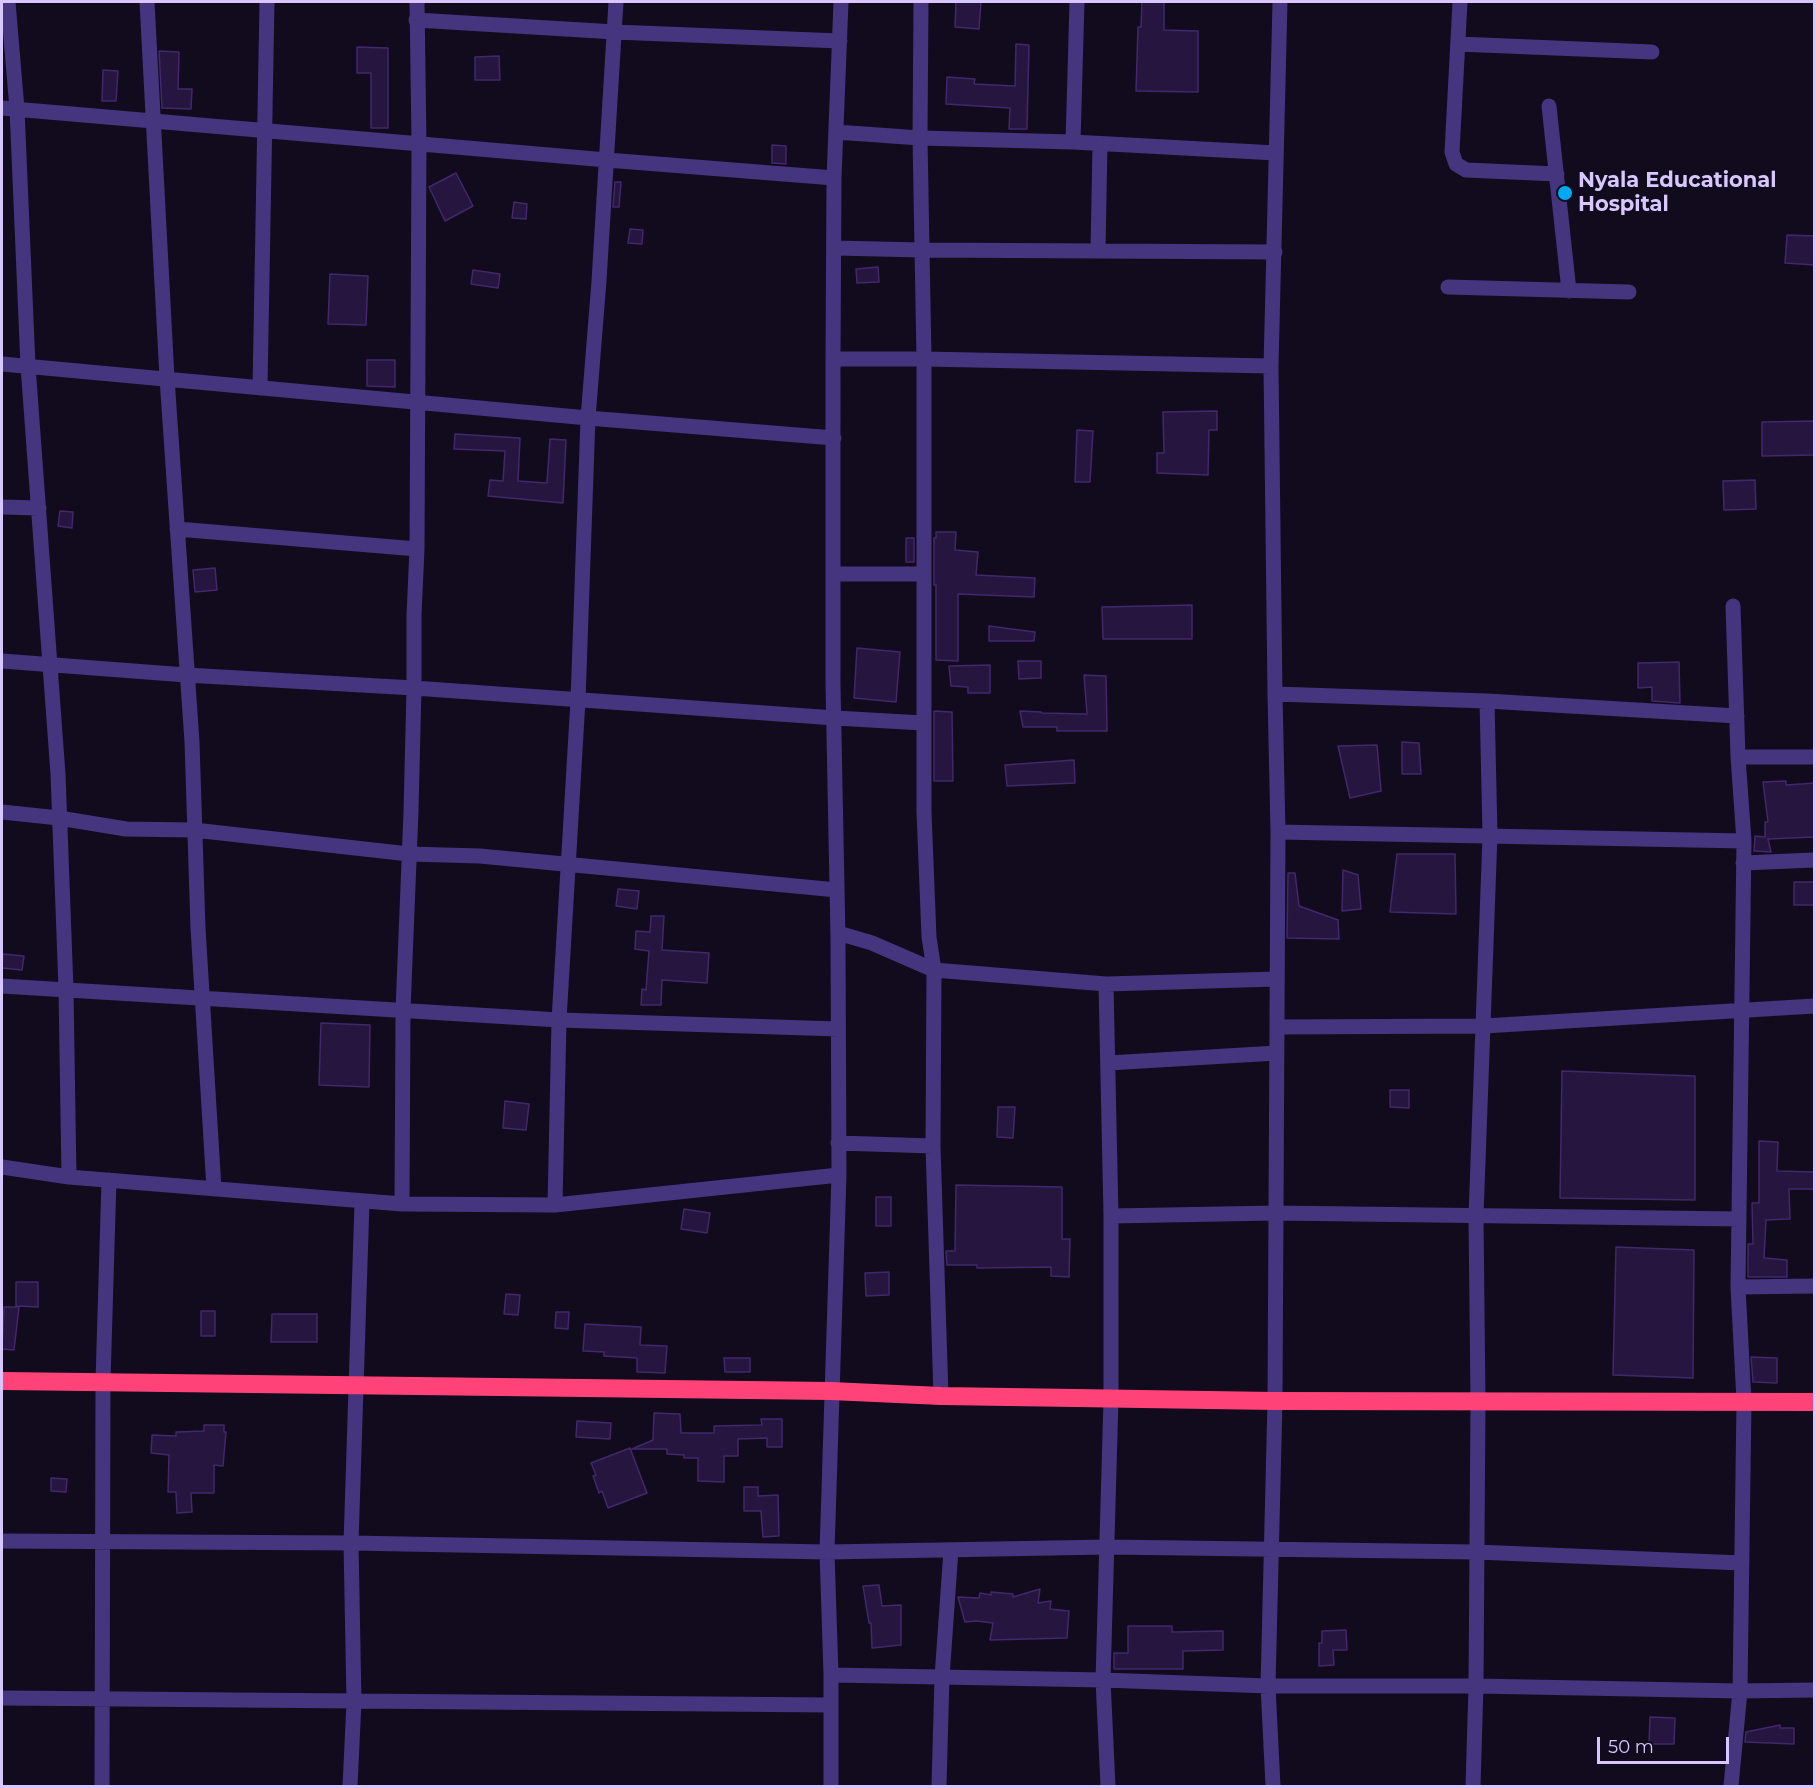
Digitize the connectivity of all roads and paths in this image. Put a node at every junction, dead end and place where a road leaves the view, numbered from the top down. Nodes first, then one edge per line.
1 (8, 2) edge
2 (147, 2) edge
3 (267, 2) edge
4 (417, 2) edge
5 (616, 2) edge
6 (841, 2) edge
7 (921, 2) edge
8 (1077, 2) edge
9 (1280, 2) edge
10 (1460, 2) edge
11 (416, 20) junction
12 (615, 32) junction
13 (840, 41) junction
14 (1458, 44) junction
15 (1652, 52) dead end
16 (1549, 106) dead end
17 (2, 108) edge
18 (17, 110) junction
19 (155, 121) junction
20 (264, 131) junction
21 (836, 132) junction
22 (920, 138) junction
23 (1073, 142) junction
24 (419, 143) junction
25 (1100, 144) junction
26 (1276, 153) junction
27 (607, 160) junction
28 (1557, 174) junction
29 (834, 178) junction
30 (834, 248) junction
31 (922, 250) junction
32 (1098, 251) junction
33 (1275, 252) junction
34 (1448, 287) dead end
35 (1569, 291) junction
36 (1629, 292) dead end
37 (833, 359) junction
38 (924, 359) junction
39 (2, 364) edge
40 (28, 366) junction
41 (1271, 366) junction
42 (167, 378) junction
43 (260, 388) junction
44 (417, 402) junction
45 (588, 418) junction
46 (834, 438) junction
47 (2, 507) edge
48 (39, 508) junction
49 (177, 529) junction
50 (417, 549) junction
51 (834, 574) junction
52 (923, 574) junction
53 (1733, 606) dead end
54 (2, 661) edge
55 (49, 664) junction
56 (186, 675) junction
57 (414, 688) junction
58 (1275, 694) junction
59 (578, 700) junction
60 (1487, 701) junction
61 (1737, 716) junction
62 (835, 718) junction
63 (923, 723) junction
64 (1738, 757) junction
65 (1815, 757) edge
66 (2, 812) edge
67 (59, 818) junction
68 (194, 830) junction
69 (1278, 832) junction
70 (1490, 835) junction
71 (1744, 841) junction
72 (409, 854) junction
73 (1815, 860) edge
74 (1743, 863) junction
75 (569, 865) junction
76 (837, 890) junction
77 (838, 933) junction
78 (934, 970) junction
79 (1277, 979) junction
80 (1106, 984) junction
81 (2, 986) edge
82 (66, 989) junction
83 (202, 998) junction
84 (1815, 1006) edge
85 (403, 1010) junction
86 (1741, 1011) junction
87 (559, 1020) junction
88 (1484, 1026) junction
89 (1277, 1027) junction
90 (838, 1029) junction
91 (1277, 1053) junction
92 (1108, 1063) junction
93 (838, 1143) junction
94 (933, 1146) junction
95 (2, 1167) edge
96 (838, 1175) junction
97 (69, 1177) junction
98 (109, 1180) junction
99 (214, 1189) junction
100 (362, 1202) junction
101 (402, 1204) junction
102 (555, 1205) junction
103 (1276, 1213) junction
104 (1111, 1216) junction
105 (1476, 1216) junction
106 (1739, 1219) junction
107 (1815, 1286) edge
108 (1738, 1287) junction
109 (2, 1381) edge
110 (103, 1381) junction
111 (357, 1385) junction
112 (831, 1391) junction
113 (941, 1396) junction
114 (1111, 1399) junction
115 (1275, 1401) junction
116 (1744, 1401) junction
117 (1478, 1402) junction
118 (1815, 1402) edge
119 (2, 1541) edge
120 (102, 1543) junction
121 (351, 1543) junction
122 (1108, 1547) junction
123 (1272, 1549) junction
124 (951, 1550) junction
125 (827, 1552) junction
126 (1476, 1552) junction
127 (1742, 1563) junction
128 (831, 1675) junction
129 (942, 1677) junction
130 (1103, 1680) junction
131 (1268, 1686) junction
132 (1476, 1686) junction
133 (1815, 1690) edge
134 (1740, 1691) junction
135 (2, 1698) edge
136 (101, 1699) junction
137 (354, 1702) junction
138 (831, 1705) junction
139 (102, 1786) edge
140 (350, 1786) edge
141 (831, 1786) edge
142 (939, 1786) edge
143 (1108, 1786) edge
144 (1273, 1786) edge
145 (1473, 1786) edge
146 (1731, 1786) edge

1 - 18 street
2 - 19 street
3 - 20 street
4 - 11 street
5 - 12 street
6 - 13 street
7 - 22 street
8 - 23 street
9 - 26 street
10 - 14 street
11 - 12 street
11 - 24 street
12 - 13 street
12 - 27 street
13 - 21 street
14 - 15 street
14 - 28 street
16 - 28 street
17 - 18 street
18 - 19 street
18 - 40 street
19 - 20 street
19 - 42 street
20 - 24 street
20 - 43 street
21 - 22 street
21 - 29 street
22 - 23 street
22 - 31 street
23 - 25 street
24 - 27 street
24 - 44 street
25 - 26 street
25 - 32 street
26 - 33 street
27 - 29 street
27 - 45 street
28 - 35 street
29 - 30 street
30 - 31 street
30 - 37 street
31 - 32 street
31 - 38 street
32 - 33 street
33 - 41 street
34 - 35 street
35 - 36 street
37 - 38 street
37 - 46 street
38 - 41 street
38 - 52 street
39 - 40 street
40 - 42 street
40 - 48 street
41 - 58 street
42 - 43 street
42 - 49 street
43 - 44 street
44 - 45 street
44 - 50 street
45 - 46 street
45 - 59 street
46 - 51 street
47 - 48 street
48 - 55 street
49 - 50 street
49 - 56 street
50 - 57 street
51 - 52 street
51 - 62 street
52 - 63 street
53 - 61 street
54 - 55 street
55 - 56 street
55 - 67 street
56 - 57 street
56 - 68 street
57 - 59 street
57 - 72 street
58 - 60 street
58 - 69 street
59 - 62 street
59 - 75 street
60 - 61 street
60 - 70 street
61 - 64 street
62 - 63 street
62 - 76 street
63 - 78 street
64 - 65 street
64 - 71 street
66 - 67 street
67 - 68 street
67 - 82 street
68 - 72 street
68 - 83 street
69 - 70 street
69 - 79 street
70 - 71 street
70 - 88 street
71 - 74 street
72 - 75 street
72 - 85 street
73 - 74 street
74 - 86 street
75 - 76 street
75 - 87 street
76 - 77 street
77 - 78 street
77 - 90 street
78 - 80 street
78 - 94 street
79 - 80 street
79 - 89 street
80 - 92 street
81 - 82 street
82 - 83 street
82 - 97 street
83 - 85 street
83 - 99 street
84 - 86 street
85 - 87 street
85 - 101 street
86 - 88 street
86 - 106 street
87 - 90 street
87 - 102 street
88 - 89 street
88 - 105 street
89 - 91 street
90 - 93 street
91 - 92 street
91 - 103 street
92 - 104 street
93 - 94 street
93 - 96 street
94 - 113 street
95 - 97 street
96 - 102 street
96 - 112 street
97 - 98 street
98 - 99 street
98 - 110 street
99 - 100 street
100 - 101 street
100 - 111 street
101 - 102 street
103 - 104 street
103 - 105 street
103 - 115 street
104 - 114 street
105 - 106 street
105 - 117 street
106 - 108 street
107 - 108 street
108 - 116 street
109 - 110 highway
110 - 111 highway
110 - 120 street
111 - 112 highway
111 - 121 street
112 - 113 highway
112 - 125 street
113 - 114 highway
114 - 115 highway
114 - 122 street
115 - 117 highway
115 - 123 street
116 - 117 highway
116 - 118 highway
116 - 127 street
117 - 126 street
119 - 120 street
120 - 121 street
120 - 136 street
121 - 125 street
121 - 137 street
122 - 123 street
122 - 124 street
122 - 130 street
123 - 126 street
123 - 131 street
124 - 125 street
124 - 129 street
125 - 128 street
126 - 127 street
126 - 132 street
127 - 134 street
128 - 129 street
128 - 138 street
129 - 130 street
129 - 142 street
130 - 131 street
130 - 143 street
131 - 132 street
131 - 144 street
132 - 134 street
132 - 145 street
133 - 134 street
134 - 146 street
135 - 136 street
136 - 137 street
136 - 139 street
137 - 138 street
137 - 140 street
138 - 141 street

